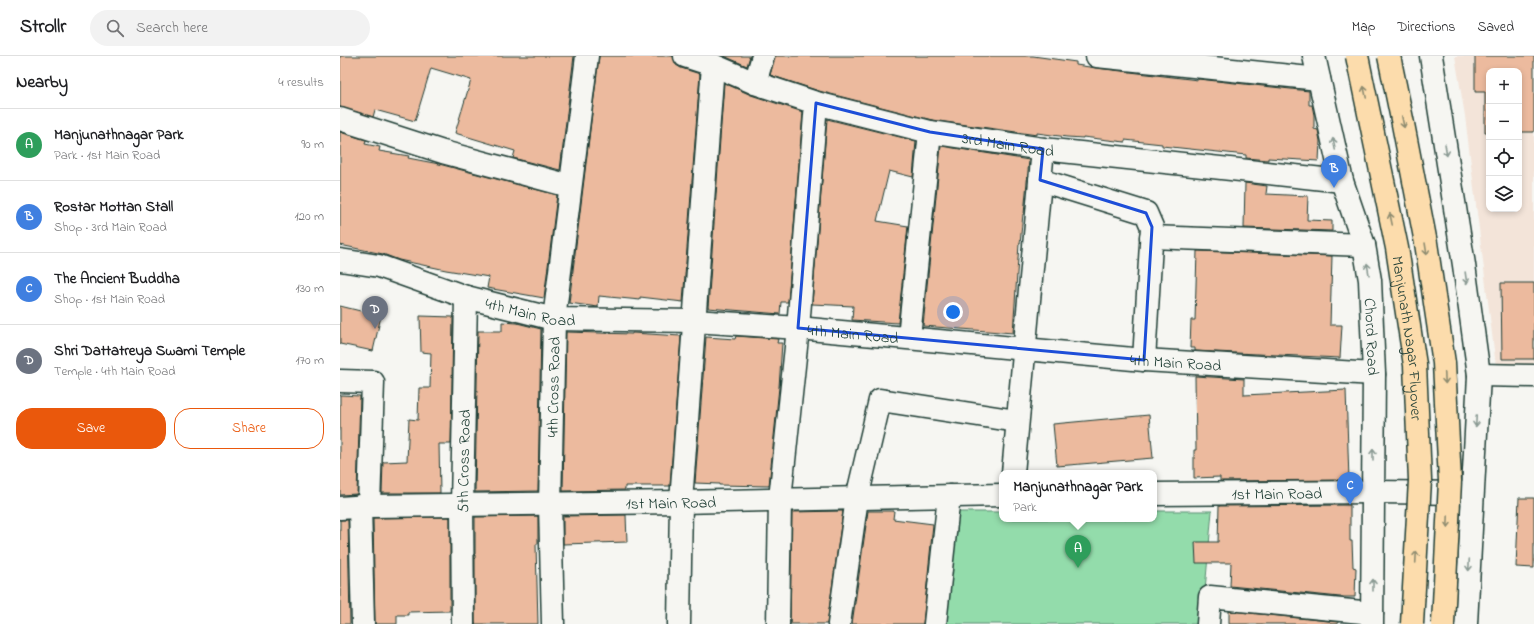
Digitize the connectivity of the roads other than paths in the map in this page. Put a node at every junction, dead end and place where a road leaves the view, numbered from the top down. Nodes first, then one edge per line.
1 (587, 56) edge
2 (685, 56) edge
3 (763, 56) edge
4 (1097, 56) edge
5 (1314, 56) edge
6 (1357, 56) edge
7 (1389, 56) edge
8 (1431, 56) edge
9 (713, 65) junction
10 (1319, 79) junction
11 (755, 83) junction
12 (816, 103) junction
13 (340, 119) edge
14 (930, 132) junction
15 (1043, 149) junction
16 (1040, 180) junction
17 (1342, 181) junction
18 (570, 186) junction
19 (1151, 237) junction
20 (1364, 245) junction
21 (340, 260) edge
22 (466, 297) junction
23 (554, 319) junction
24 (694, 321) junction
25 (798, 328) junction
26 (909, 337) junction
27 (1023, 349) junction
28 (1144, 360) junction
29 (1374, 374) junction
30 (1479, 375) junction
31 (1534, 376) edge
32 (340, 381) edge
33 (1017, 420) junction
34 (1012, 470) edge
35 (1373, 492) junction
36 (1472, 493) junction
37 (1157, 494) edge
38 (999, 495) edge
39 (949, 496) junction
40 (857, 498) junction
41 (780, 499) junction
42 (681, 502) junction
43 (550, 504) junction
44 (462, 505) junction
45 (356, 507) edge
46 (1372, 619) edge
47 (363, 624) edge
48 (464, 624) edge
49 (553, 624) edge
50 (679, 624) edge
51 (778, 624) edge
52 (839, 624) edge
53 (935, 624) edge
54 (1208, 624) edge
55 (1412, 624) edge
56 (1443, 624) edge
57 (1466, 624) edge

1 - 18 street, 4th Cross Road
2 - 9 street, 3rd Main Road
3 - 11 street
4 - 10 street
5 - 10 street, Chord Road
55 -> 6 main road, Manjunath Nagar Flyover, bridge
7 -> 56 main road, Manjunath Nagar Flyover, bridge
8 -> 30 street
9 - 11 street, 3rd Main Road
9 - 24 street
17 -> 10 street, Chord Road
11 - 12 street, 3rd Main Road
12 - 14 street, 3rd Main Road
12 - 25 street
13 - 18 street
14 - 15 street, 3rd Main Road
14 - 26 street
15 - 16 street
15 - 17 street, 3rd Main Road
16 - 19 street
16 - 27 street
17 - 20 street, Chord Road
18 - 23 street, 4th Cross Road
19 - 20 street
19 - 28 street
29 -> 20 street, Chord Road
21 - 22 street, 4th Main Road
22 - 23 street, 4th Main Road
22 - 44 street, 5th Cross Road
23 - 24 street, 4th Main Road
23 - 43 street, 4th Cross Road
24 - 25 street, 4th Main Road
24 - 42 street
25 - 26 street, 4th Main Road
25 - 41 street
26 - 27 street, 4th Main Road
27 - 28 street, 4th Main Road
27 - 33 street
28 - 29 street, 4th Main Road
35 -> 29 street, Chord Road
30 - 31 street
30 -> 36 street
32 - 45 street
33 - 34 street
33 - 40 street
35 - 36 street, 1st Main Road
35 - 37 street, 1st Main Road
46 -> 35 street, Chord Road
36 -> 57 street
38 - 39 street, 1st Main Road
39 - 40 street, 1st Main Road
39 - 53 street
40 - 41 street, 1st Main Road
40 - 52 street
41 - 42 street, 1st Main Road
41 - 51 street
42 - 43 street, 1st Main Road
42 - 50 street
43 - 44 street, 1st Main Road
43 - 49 street, 4th Cross Road
44 - 45 street, 1st Main Road
44 - 48 street, 5th Cross Road
45 - 47 street
46 - 54 street

